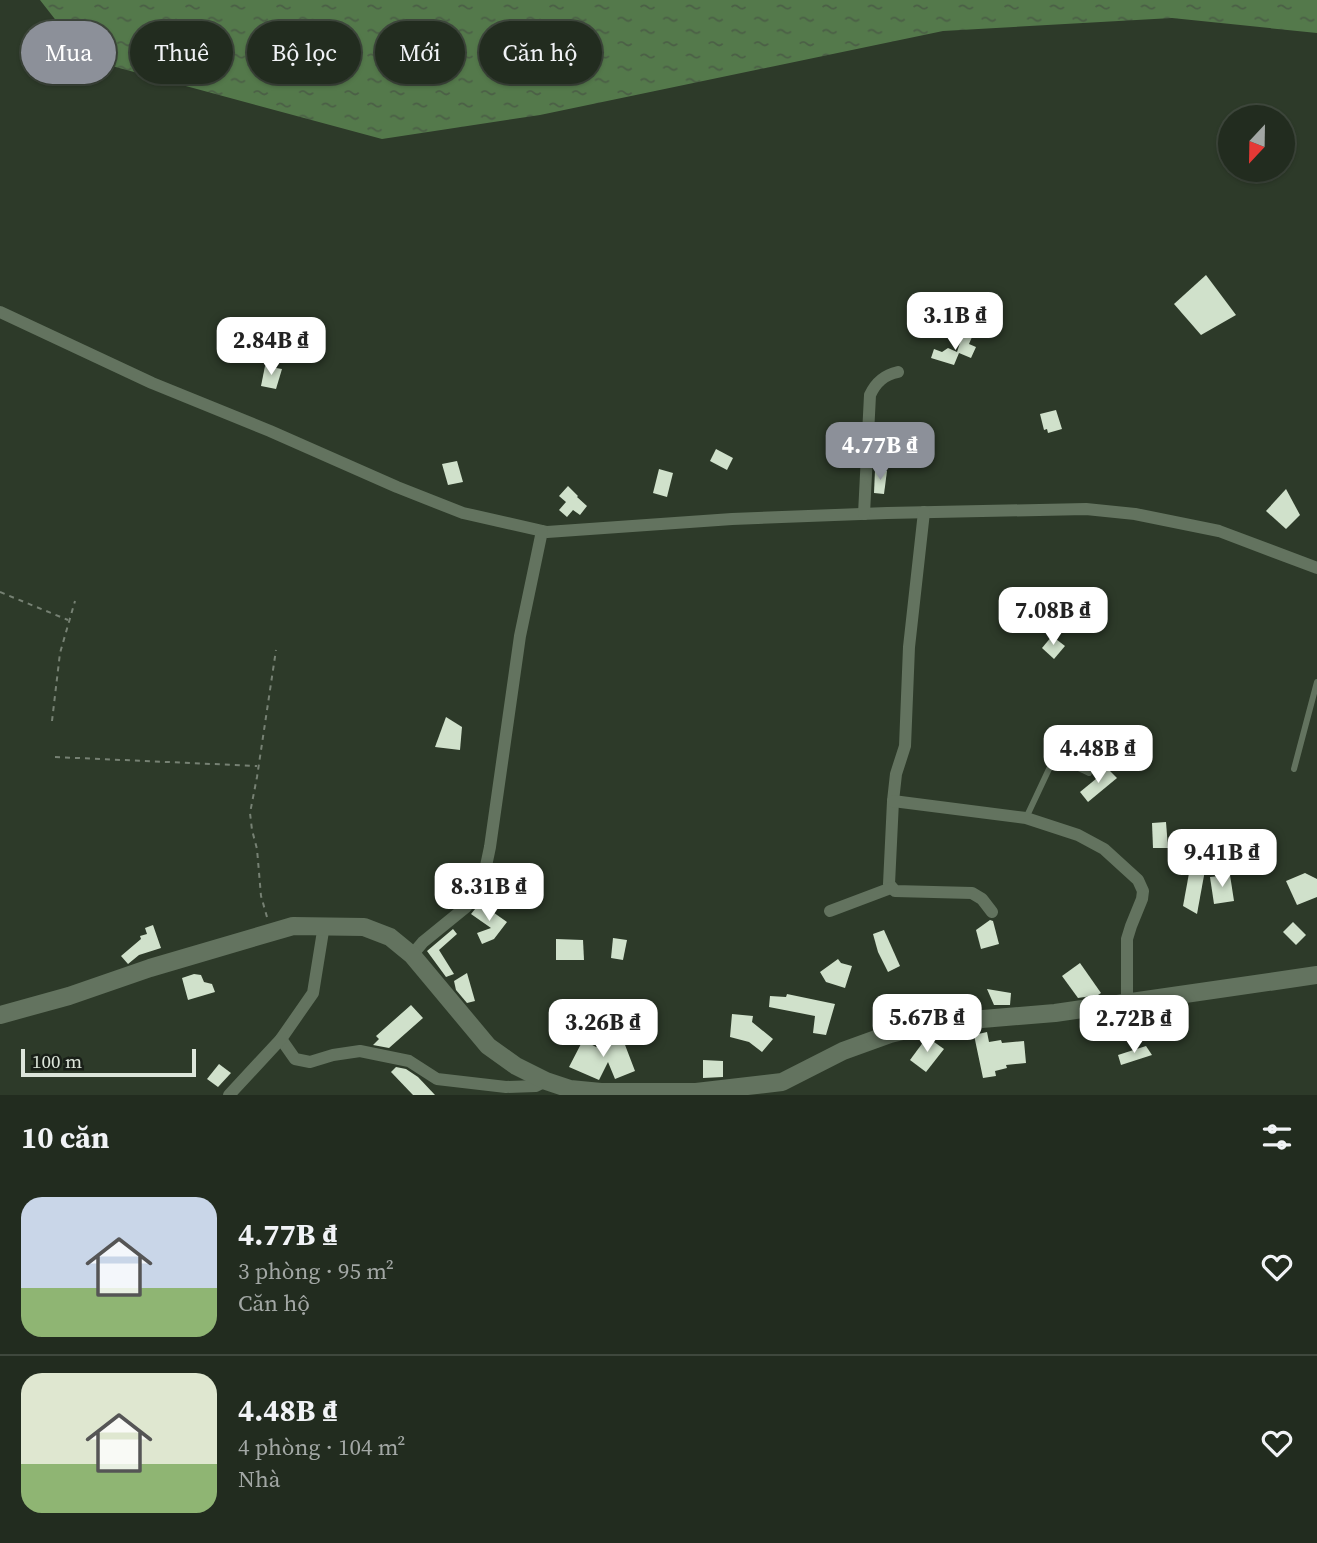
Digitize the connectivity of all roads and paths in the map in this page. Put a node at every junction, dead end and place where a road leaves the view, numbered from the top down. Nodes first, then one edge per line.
1 (0, 312) edge
2 (898, 372) dead end
3 (924, 512) junction
4 (864, 514) junction
5 (542, 531) junction
6 (1317, 568) edge
7 (0, 592) edge
8 (75, 601) dead end
9 (69, 621) junction
10 (276, 650) dead end
11 (1317, 682) edge
12 (52, 721) dead end
13 (55, 757) dead end
14 (258, 766) junction
15 (1294, 769) dead end
16 (1089, 773) dead end
17 (893, 801) junction
18 (1026, 818) junction
19 (891, 888) junction
20 (830, 911) dead end
21 (992, 912) dead end
22 (324, 925) junction
23 (270, 932) junction
24 (412, 955) junction
25 (1317, 975) edge
26 (1127, 1002) junction
27 (0, 1015) edge
28 (281, 1039) junction
29 (549, 1087) edge
30 (229, 1095) edge

1 - 5 street
2 - 4 street
3 - 4 street
3 - 6 street
3 - 17 street
4 - 5 street
5 - 24 street
7 - 9 path
8 - 9 path
9 - 12 path
10 - 14 path
11 - 15 lane
13 - 14 path
14 - 23 path
16 - 18 lane
17 - 18 street
17 - 19 street
18 - 26 street
19 - 20 street
19 - 21 street
22 - 23 street
22 - 24 street
22 - 28 street
23 - 27 street
24 - 29 street
25 - 26 street
26 - 29 street
28 - 29 street
28 - 30 street

